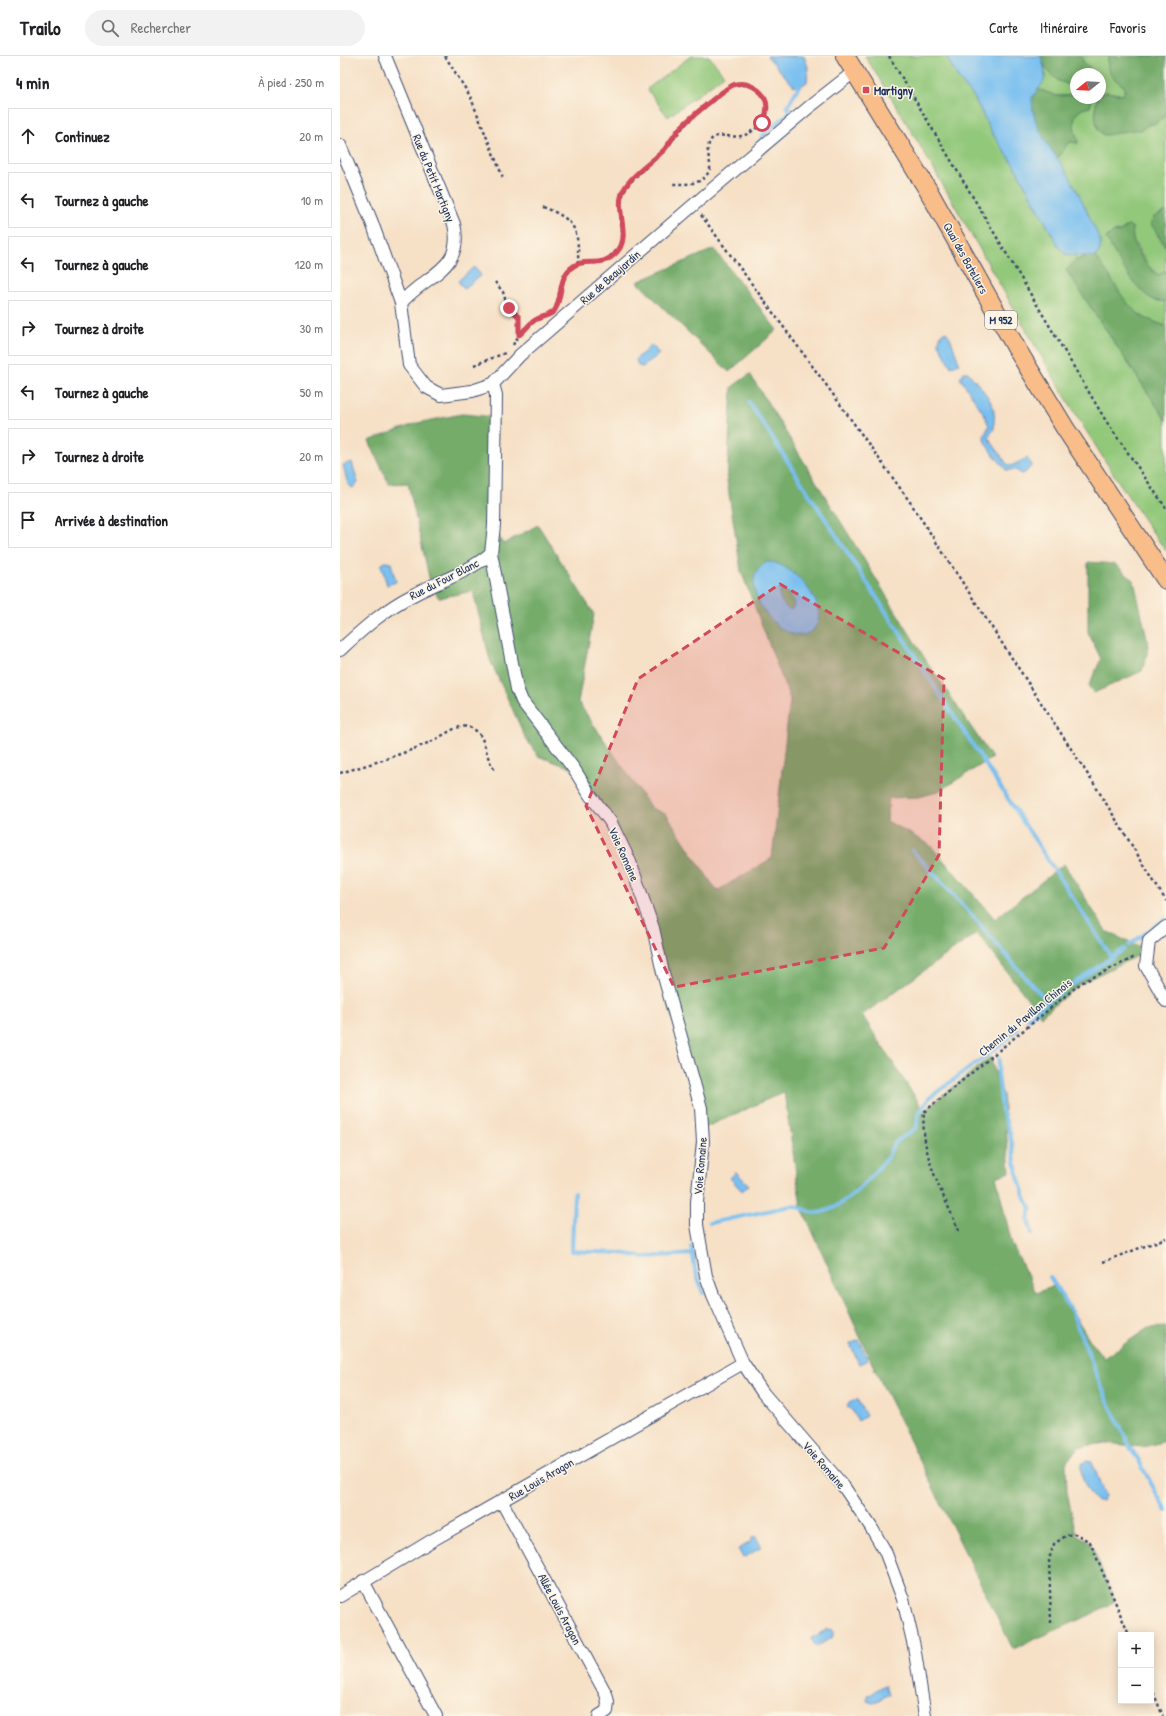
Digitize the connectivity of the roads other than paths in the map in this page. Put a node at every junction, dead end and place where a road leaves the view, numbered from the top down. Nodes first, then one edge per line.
1 (385, 56) edge
2 (845, 56) edge
3 (855, 71) junction
4 (340, 144) edge
5 (401, 303) junction
6 (493, 384) junction
7 (491, 553) junction
8 (1166, 580) edge
9 (340, 650) edge
10 (1166, 927) edge
11 (1166, 1001) edge
12 (743, 1363) junction
13 (502, 1502) junction
14 (362, 1581) junction
15 (340, 1596) edge
16 (436, 1716) edge
17 (599, 1716) edge
18 (925, 1716) edge

1 - 5 street, Rue du Petit Martigny
2 - 3 main road, Quai des Bateliers / M 952
3 - 6 street, Rue de Beaujardin
3 - 8 main road, Quai des Bateliers / M 952
4 - 5 street
5 - 6 street, Rue de Beaujardin
6 - 7 street, Rue du Four Blanc
7 - 9 street, Rue du Four Blanc
7 - 12 street, Voie Romaine
10 - 11 street
12 - 13 street, Rue Louis Aragon
12 - 18 street, Voie Romaine
13 - 14 street, Rue Louis Aragon
13 - 17 street, Allée Louis Aragon
14 - 15 street, Rue Louis Aragon
14 - 16 street

